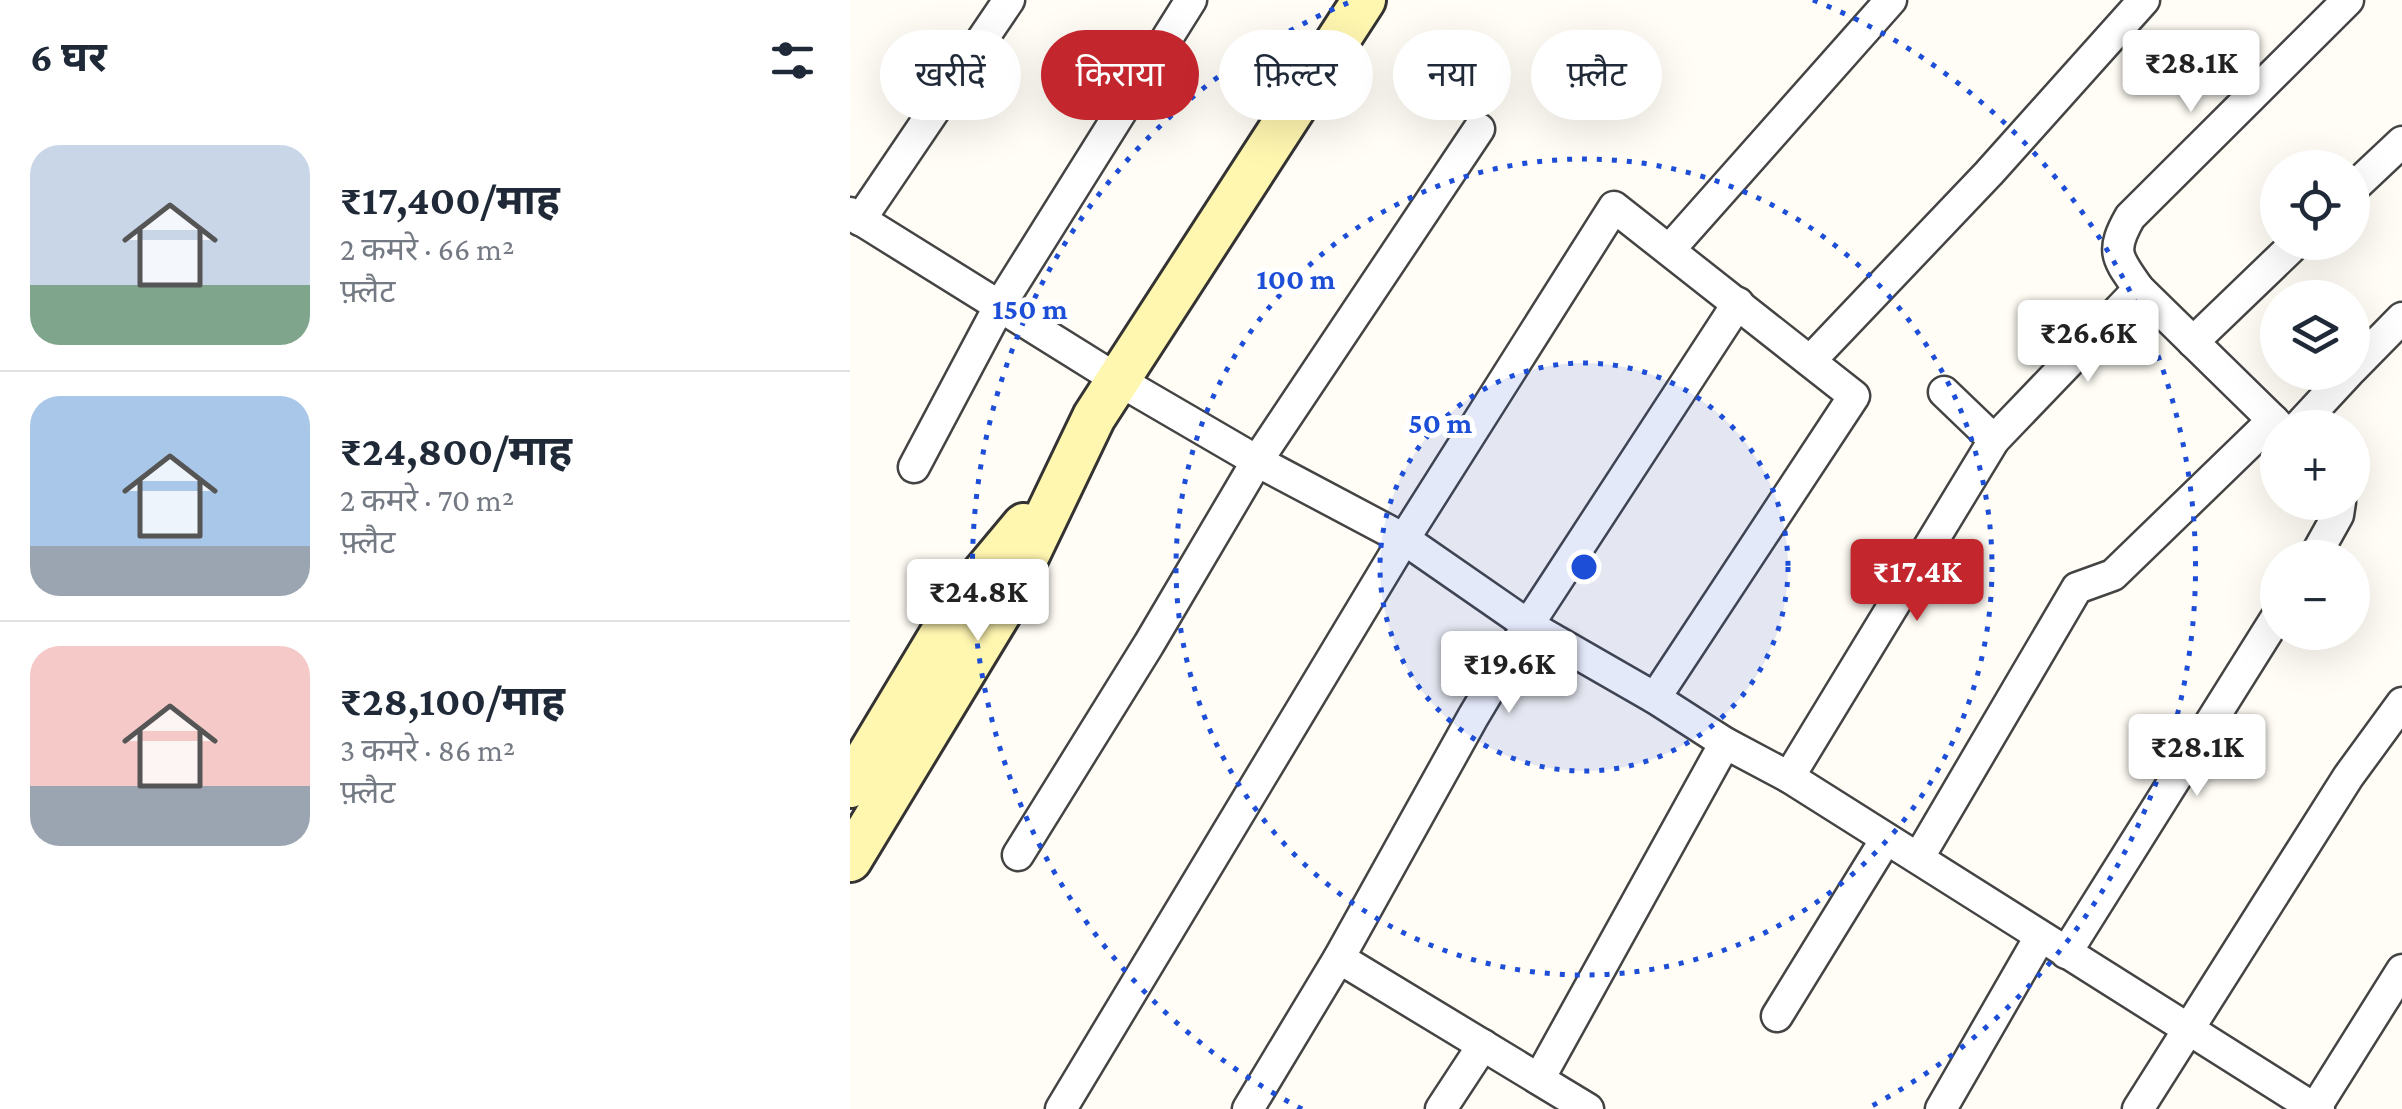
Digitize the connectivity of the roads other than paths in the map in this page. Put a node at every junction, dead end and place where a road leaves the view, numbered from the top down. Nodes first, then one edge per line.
1 (1009, 0) edge
2 (1191, 0) edge
3 (1364, 0) edge
4 (1891, 0) edge
5 (2144, 0) edge
6 (2348, 0) edge
7 (1479, 128) dead end
8 (2402, 142) edge
9 (2370, 172) edge
10 (855, 216) edge
11 (1670, 249) junction
12 (2278, 260) edge
13 (2139, 290) junction
14 (1738, 303) junction
15 (1000, 305) junction
16 (2402, 318) edge
17 (2193, 342) junction
18 (2370, 351) edge
19 (1810, 361) junction
20 (1118, 380) junction
21 (2327, 390) edge
22 (1944, 392) dead end
23 (2268, 410) edge
24 (2303, 410) edge
25 (1994, 440) junction
26 (2260, 446) edge
27 (1257, 461) junction
28 (914, 467) dead end
29 (1065, 474) junction
30 (1404, 540) junction
31 (1528, 625) junction
32 (2260, 641) edge
33 (1655, 698) junction
34 (2402, 702) edge
35 (1724, 743) junction
36 (1789, 776) junction
37 (850, 786) edge
38 (1886, 839) junction
39 (1018, 854) dead end
40 (1919, 857) junction
41 (850, 860) edge
42 (2053, 945) junction
43 (1340, 958) junction
44 (2402, 970) edge
45 (1777, 1016) dead end
46 (2188, 1028) junction
47 (1483, 1045) junction
48 (1539, 1079) junction
49 (1580, 1107) edge
50 (2317, 1108) edge
51 (1061, 1109) edge
52 (1248, 1109) edge
53 (1441, 1109) edge
54 (1941, 1109) edge
55 (2138, 1109) edge

1 - 10 street
2 - 15 street
3 - 20 street
4 - 11 street
5 - 19 street
6 - 13 street
7 - 27 street
8 - 9 street
10 - 15 street
11 - 14 street
11 - 30 street
12 - 17 street
13 - 17 street
13 - 25 street
14 - 19 street
14 - 31 street
15 - 20 street
15 - 28 street
16 - 18 street
17 - 23 street
19 - 33 street
20 - 27 street
20 - 29 street
21 - 24 street
22 - 25 street
25 - 36 street
26 - 40 street
27 - 30 street
27 - 39 street
29 - 37 street
29 - 41 street
30 - 31 street
30 - 51 street
31 - 33 street
31 - 43 street
32 - 42 street
33 - 35 street
34 - 46 street
35 - 36 street
35 - 48 street
36 - 38 street
38 - 40 street
38 - 45 street
40 - 42 street
42 - 46 street
42 - 54 street
43 - 47 street
43 - 52 street
44 - 50 street
46 - 50 street
46 - 55 street
47 - 48 street
47 - 53 street
48 - 49 street

